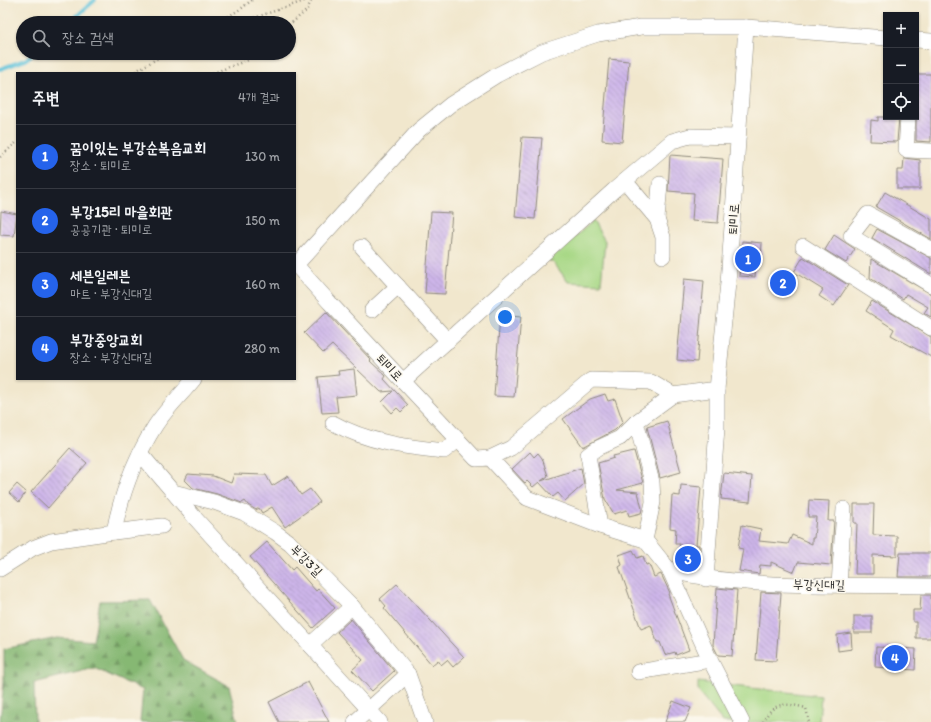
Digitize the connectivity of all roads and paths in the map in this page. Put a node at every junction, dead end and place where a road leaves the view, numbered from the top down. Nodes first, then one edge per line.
1 (252, 0) edge
2 (307, 0) edge
3 (312, 0) edge
4 (229, 16) edge
5 (260, 16) edge
6 (296, 19) edge
7 (746, 27) junction
8 (883, 38) edge
9 (919, 40) edge
10 (931, 41) edge
11 (155, 60) edge
12 (248, 60) edge
13 (134, 72) edge
14 (216, 72) edge
15 (908, 120) edge
16 (738, 137) junction
17 (16, 143) edge
18 (12, 146) junction
19 (16, 146) edge
20 (931, 151) edge
21 (0, 157) edge
22 (624, 182) junction
23 (660, 184) dead end
24 (657, 219) junction
25 (803, 246) dead end
26 (362, 247) dead end
27 (931, 249) edge
28 (663, 256) dead end
29 (296, 265) edge
30 (931, 285) edge
31 (398, 286) junction
32 (372, 310) dead end
33 (931, 328) edge
34 (448, 341) junction
35 (193, 380) edge
36 (403, 381) junction
37 (717, 390) junction
38 (673, 395) junction
39 (636, 422) junction
40 (333, 423) dead end
41 (458, 440) junction
42 (140, 453) junction
43 (490, 458) junction
44 (173, 492) junction
45 (844, 509) dead end
46 (162, 526) dead end
47 (600, 526) junction
48 (114, 532) junction
49 (645, 540) junction
50 (0, 569) edge
51 (670, 572) junction
52 (706, 579) junction
53 (839, 585) junction
54 (931, 586) edge
55 (352, 606) junction
56 (310, 646) junction
57 (710, 660) junction
58 (638, 672) dead end
59 (408, 674) junction
60 (368, 709) junction
61 (355, 722) edge
62 (380, 722) edge
63 (425, 722) edge
64 (742, 722) edge
65 (763, 722) edge
66 (809, 722) edge

1 - 4 path
2 - 5 path
3 - 6 path
7 - 8 street
7 - 16 street, 퇴미로
7 - 29 street
9 - 10 street
11 - 13 path
12 - 14 path
15 - 20 street
16 - 22 street
16 - 37 street, 퇴미로
17 - 18 path
18 - 19 path
18 - 21 path
22 - 24 street
22 - 34 street
23 - 24 street
24 - 28 street
25 - 33 street
26 - 31 street
27 - 30 street
29 - 36 street, 퇴미로
31 - 32 street
31 - 34 street
34 - 36 street
35 - 42 street
36 - 41 street, 퇴미로
37 - 38 street
37 - 52 street
38 - 39 street
38 - 43 street
39 - 47 street
39 - 49 street
40 - 41 street
41 - 43 street, 퇴미로
42 - 44 street
42 - 48 street
43 - 47 street
44 - 55 street, 부강3길
44 - 56 street
45 - 53 street
46 - 48 street
47 - 49 street
48 - 50 street
49 - 51 street
51 - 52 street, 부강신대길
51 - 57 street
52 - 53 street, 부강신대길
53 - 54 street, 부강신대길
55 - 56 street
55 - 59 street, 부강3길
56 - 60 street
57 - 58 street
57 - 64 street
59 - 60 street
59 - 63 street, 부강3길
60 - 61 street
60 - 62 street
65 - 66 path

